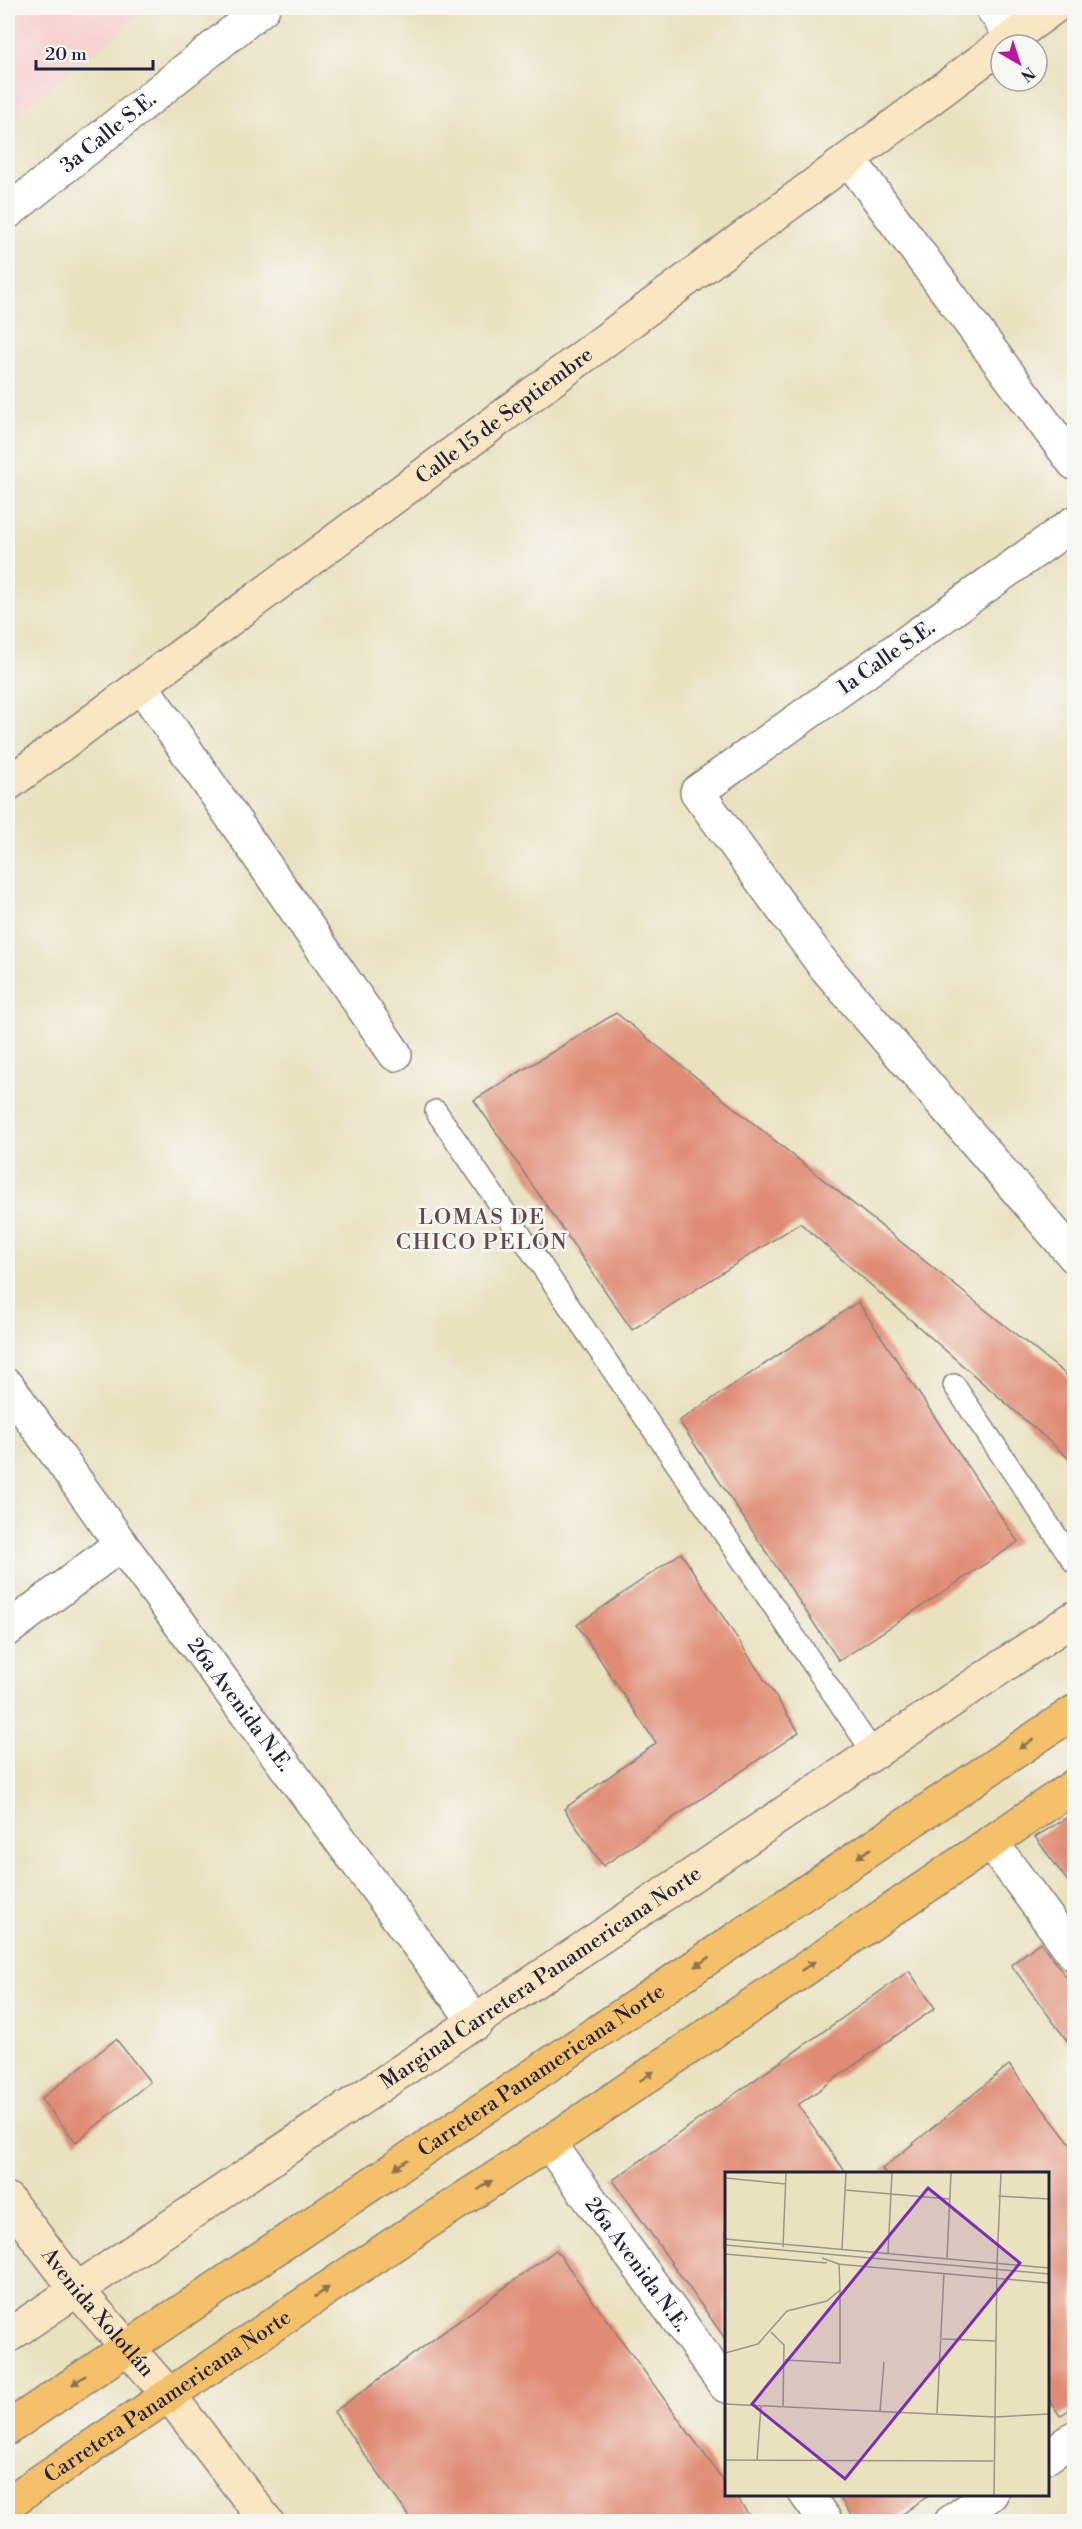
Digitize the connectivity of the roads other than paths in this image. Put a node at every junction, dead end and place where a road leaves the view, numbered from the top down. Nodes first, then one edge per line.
1 (263, 8) edge
2 (992, 8) edge
3 (1053, 8) edge
4 (1002, 33) edge
5 (1018, 33) edge
6 (989, 54) edge
7 (849, 159) junction
8 (8, 212) edge
9 (1074, 463) edge
10 (1074, 523) edge
11 (141, 685) junction
12 (8, 784) edge
13 (395, 1054) dead end
14 (436, 1111) dead end
15 (1074, 1256) edge
16 (954, 1385) dead end
17 (8, 1386) edge
18 (121, 1544) junction
19 (1074, 1562) edge
20 (1074, 1618) edge
21 (8, 1629) edge
22 (1074, 1712) edge
23 (875, 1755) junction
24 (1074, 1786) edge
25 (991, 1842) junction
26 (1074, 1954) edge
27 (476, 2023) junction
28 (549, 2143) junction
29 (8, 2200) edge
30 (77, 2290) junction
31 (8, 2336) edge
32 (127, 2347) junction
33 (725, 2385) edge
34 (170, 2395) junction
35 (8, 2428) edge
36 (1074, 2438) edge
37 (1049, 2455) edge
38 (807, 2496) edge
39 (988, 2496) edge
40 (8, 2503) edge
41 (267, 2522) edge
42 (826, 2522) edge
43 (951, 2522) edge

1 - 8 street, 3a Calle S.E.
2 - 4 street
3 - 5 street, Calle 15 de Septiembre
6 - 7 street, Calle 15 de Septiembre
7 - 9 street
7 - 11 street, Calle 15 de Septiembre
10 - 15 street, 1a Calle S.E.
11 - 12 street, Calle 15 de Septiembre
11 - 13 street
14 - 23 lane
16 - 19 lane
17 - 18 street, 26a Avenida N.E.
18 - 21 street
18 - 27 street, 26a Avenida N.E.
20 - 23 street, Marginal Carretera Panamericana Norte
22 -> 32 highway, Carretera Panamericana Norte
23 - 27 street, Marginal Carretera Panamericana Norte
24 - 25 highway, Carretera Panamericana Norte
25 - 26 street
28 -> 25 highway, Carretera Panamericana Norte
27 - 30 street, Marginal Carretera Panamericana Norte
28 - 33 street, 26a Avenida N.E.
34 -> 28 highway, Carretera Panamericana Norte
29 - 30 street, Avenida Xolotlán
30 - 31 street, Marginal Carretera Panamericana Norte
30 - 32 street, Avenida Xolotlán
32 - 34 street, Avenida Xolotlán
32 -> 35 highway, Carretera Panamericana Norte
34 - 40 highway, Carretera Panamericana Norte
34 - 41 street, Avenida Xolotlán
36 - 37 street
38 - 42 street
39 - 43 street

